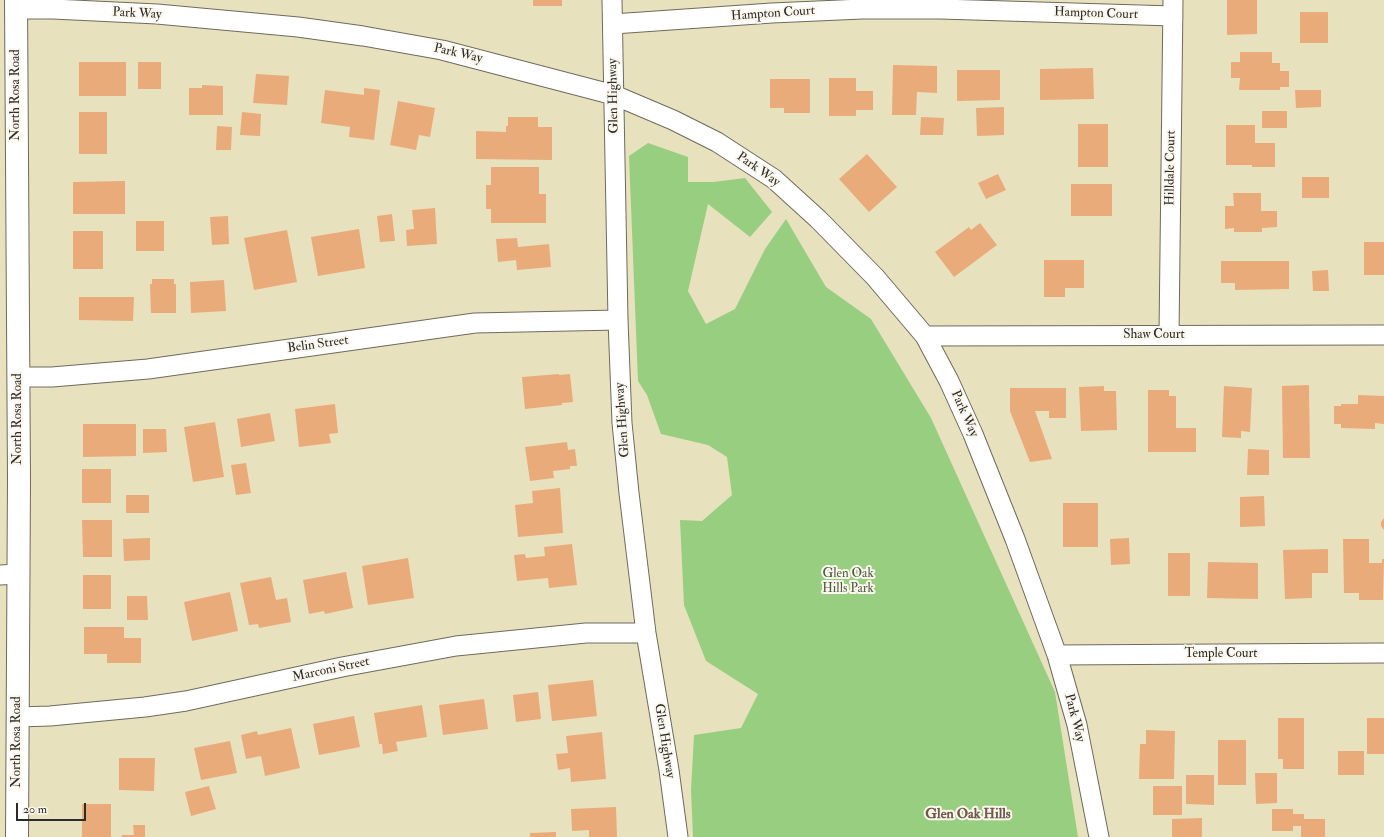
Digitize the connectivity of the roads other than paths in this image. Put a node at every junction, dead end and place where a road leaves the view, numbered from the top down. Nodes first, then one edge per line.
1 (612, 0) edge
2 (16, 4) edge
3 (1173, 8) edge
4 (613, 24) junction
5 (614, 95) junction
6 (618, 320) junction
7 (1384, 334) edge
8 (1169, 335) junction
9 (925, 336) junction
10 (18, 377) junction
11 (9, 575) edge
12 (646, 633) junction
13 (1384, 653) edge
14 (1057, 655) junction
15 (17, 717) junction
16 (17, 837) edge
17 (678, 837) edge
18 (1099, 837) edge

1 - 4 street, Glen Highway
2 - 5 street, Park Way
2 - 10 street, North Rosa Road
3 - 4 street, Hampton Court
3 - 8 street, Hilldale Court
4 - 5 street, Glen Highway
5 - 6 street, Glen Highway
5 - 9 street, Park Way
6 - 10 street, Belin Street
6 - 12 street, Glen Highway
7 - 8 street, Shaw Court
8 - 9 street, Shaw Court
9 - 14 street, Park Way
10 - 11 street, North Rosa Road
11 - 15 street, North Rosa Road
12 - 15 street, Marconi Street
12 - 17 street, Glen Highway
13 - 14 street, Temple Court
14 - 18 street, Park Way
15 - 16 street, North Rosa Road

